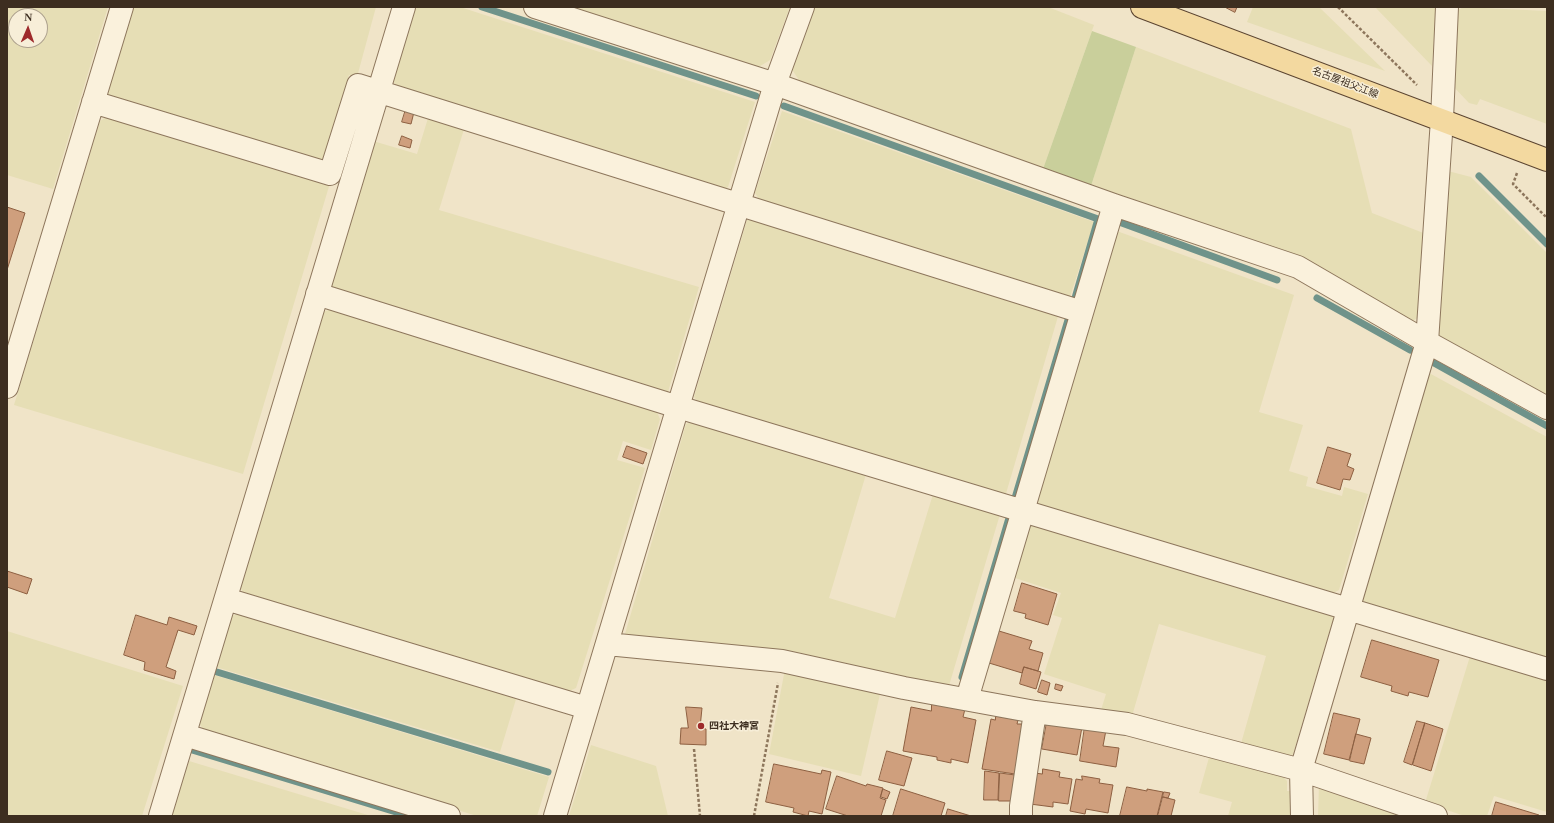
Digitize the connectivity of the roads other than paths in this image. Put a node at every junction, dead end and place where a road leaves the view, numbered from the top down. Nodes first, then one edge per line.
1 (122, 7) edge
2 (404, 7) edge
3 (535, 7) edge
4 (803, 7) edge
5 (1142, 7) edge
6 (1447, 7) edge
7 (775, 84) junction
8 (378, 91) junction
9 (93, 102) junction
10 (1442, 114) junction
11 (1547, 160) edge
12 (739, 204) junction
13 (1114, 205) junction
14 (317, 294) junction
15 (1082, 312) junction
16 (1427, 342) junction
17 (7, 387) edge
18 (678, 407) junction
19 (1547, 408) edge
20 (1023, 511) junction
21 (226, 598) junction
22 (1348, 609) junction
23 (607, 644) junction
24 (1547, 669) edge
25 (967, 699) junction
26 (587, 708) junction
27 (1035, 712) junction
28 (185, 735) junction
29 (1301, 770) junction
30 (160, 816) edge
31 (449, 816) edge
32 (555, 816) edge
33 (1022, 816) edge
34 (1302, 816) edge
35 (1436, 816) edge

1 - 9 street
2 - 8 street
3 - 7 street
4 - 7 street
5 - 10 main road, 名古屋祖父江線
6 - 10 street
7 - 12 street
7 - 13 street
8 - 9 street
8 - 12 street
8 - 14 street
9 - 17 street
10 - 11 main road, 名古屋祖父江線
10 - 16 street
12 - 15 street
12 - 18 street
13 - 15 street
13 - 16 street
14 - 18 street
14 - 21 street
15 - 20 street
16 - 19 street
16 - 22 street
18 - 20 street
18 - 23 street
20 - 22 street
20 - 25 street
21 - 26 street
21 - 28 street
22 - 24 street
22 - 29 street
23 - 25 street
23 - 26 street
25 - 27 street
26 - 32 street
27 - 29 street
27 - 33 street
28 - 30 street
28 - 31 street
29 - 34 street
29 - 35 street

